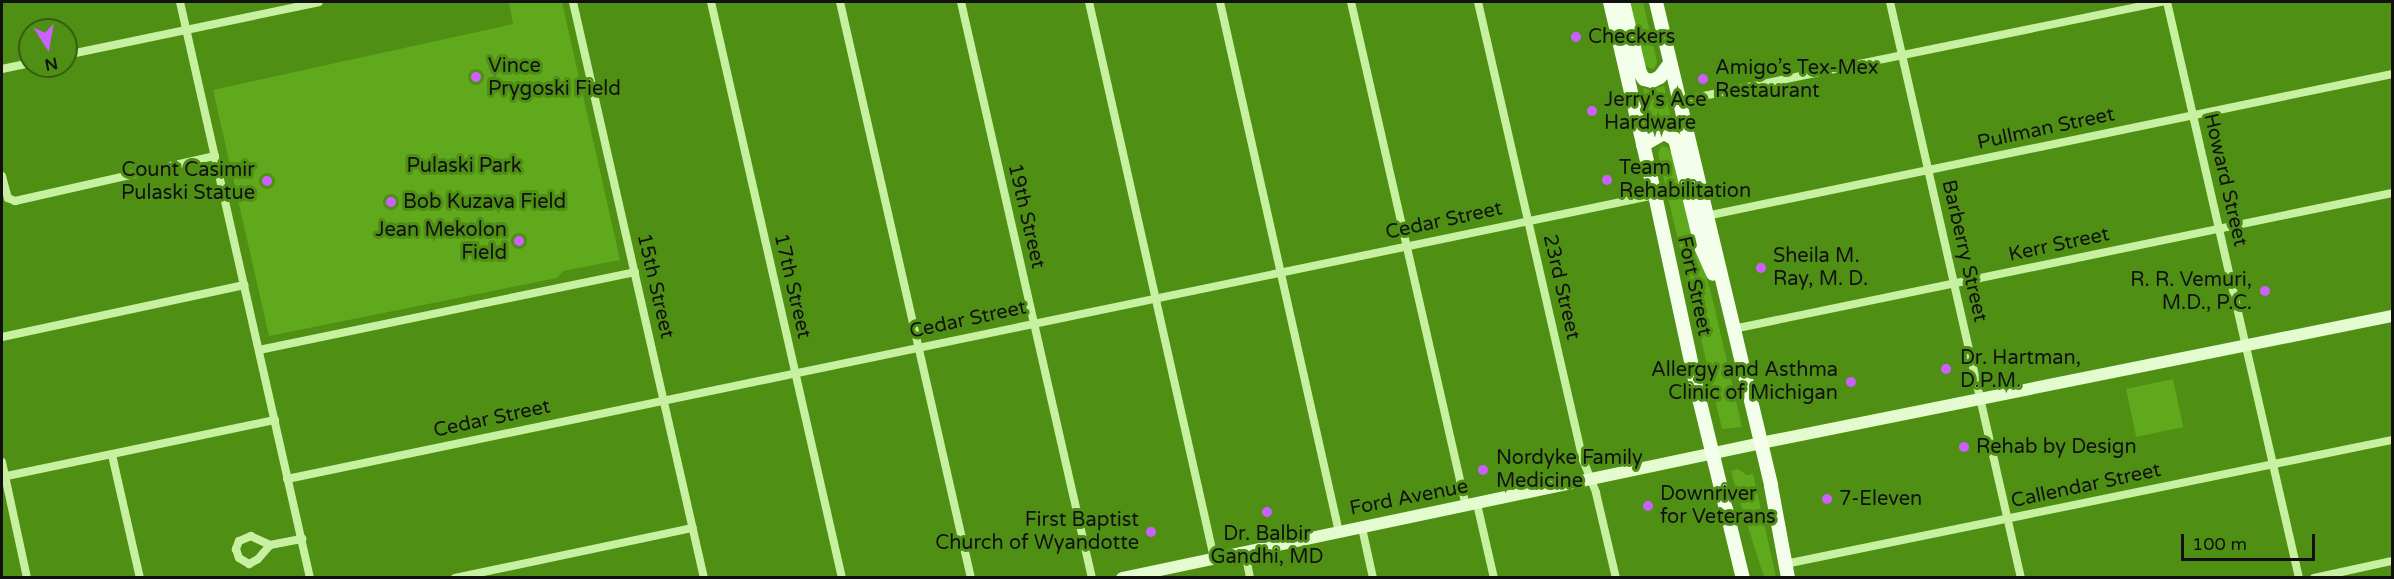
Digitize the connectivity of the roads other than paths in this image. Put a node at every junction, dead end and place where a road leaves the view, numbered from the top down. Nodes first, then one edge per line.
1 (180, 2) edge
2 (319, 2) edge
3 (573, 2) edge
4 (711, 2) edge
5 (840, 2) edge
6 (961, 2) edge
7 (1089, 2) edge
8 (1220, 2) edge
9 (1351, 2) edge
10 (1478, 2) edge
11 (1610, 2) edge
12 (1623, 2) edge
13 (1650, 2) edge
14 (1656, 2) edge
15 (1890, 2) edge
16 (2165, 2) edge
17 (1662, 25) junction
18 (186, 30) junction
19 (78, 52) edge
20 (1902, 55) junction
21 (1670, 63) junction
22 (18, 66) edge
23 (2, 69) edge
24 (2392, 74) edge
25 (1679, 101) junction
26 (2193, 115) junction
27 (1643, 145) junction
28 (215, 156) junction
29 (1928, 170) junction
30 (2, 176) edge
31 (2392, 194) edge
32 (1655, 195) junction
33 (1706, 216) junction
34 (1529, 221) junction
35 (2220, 229) junction
36 (1407, 246) junction
37 (635, 272) junction
38 (1281, 272) junction
39 (1955, 283) junction
40 (244, 285) junction
41 (1723, 292) junction
42 (1156, 297) junction
43 (2392, 316) edge
44 (1034, 323) junction
45 (1733, 329) junction
46 (2, 337) edge
47 (918, 346) junction
48 (2245, 346) junction
49 (259, 350) junction
50 (795, 373) junction
51 (1982, 400) junction
52 (664, 403) junction
53 (275, 420) junction
54 (2392, 440) edge
55 (1761, 443) junction
56 (1714, 454) junction
57 (111, 455) junction
58 (2, 462) edge
59 (2274, 464) junction
60 (3, 477) edge
61 (288, 479) junction
62 (1591, 480) junction
63 (1472, 505) junction
64 (2008, 519) junction
65 (693, 528) junction
66 (1362, 528) junction
67 (1339, 532) junction
68 (302, 539) junction
69 (270, 545) dead end
70 (1245, 552) junction
71 (1215, 558) junction
72 (2392, 561) edge
73 (1787, 571) edge
74 (1124, 577) edge
75 (27, 578) edge
76 (140, 578) edge
77 (310, 578) edge
78 (455, 578) edge
79 (704, 578) edge
80 (842, 578) edge
81 (971, 578) edge
82 (1092, 578) edge
83 (1250, 578) edge
84 (1373, 578) edge
85 (1494, 578) edge
86 (1616, 578) edge
87 (1743, 578) edge
88 (2021, 578) edge
89 (2299, 578) edge
90 (2314, 578) edge

1 - 18 street
2 - 18 street
3 - 37 street, 15th Street
4 - 50 street, 17th Street
5 - 47 street
6 - 44 street, 19th Street
7 - 42 street
8 - 38 street
9 - 36 street
10 - 34 street, 23rd Street
11 - 27 main road, Fort Street
12 - 21 main road
13 - 17 main road
14 - 17 main road, Fort Street
15 - 20 street, Barberry Street
16 - 20 street
16 - 26 street, Howard Street
17 - 21 main road, Fort Street
18 - 19 street
18 - 28 street
20 - 25 street
20 - 29 street, Barberry Street
21 - 25 main road, Fort Street
22 - 23 street
24 - 26 street, Pullman Street
25 - 33 main road, Fort Street
26 - 29 street, Pullman Street
26 - 35 street, Howard Street
27 - 32 main road, Fort Street
27 - 41 main road
28 - 30 street
28 - 40 street
29 - 33 street, Pullman Street
29 - 39 street, Barberry Street
31 - 35 street, Kerr Street
32 - 34 street, Cedar Street
32 - 56 main road, Fort Street
33 - 41 main road, Fort Street
34 - 36 street, Cedar Street
34 - 62 street, 23rd Street
35 - 39 street, Kerr Street
35 - 48 street, Howard Street
36 - 38 street, Cedar Street
36 - 63 street
37 - 49 street
37 - 52 street, 15th Street
38 - 42 street, Cedar Street
38 - 67 street
39 - 45 street, Kerr Street
39 - 51 street, Barberry Street
40 - 46 street
40 - 49 street
41 - 45 main road, Fort Street
42 - 44 street, Cedar Street
42 - 71 street
43 - 48 main road, Ford Avenue
44 - 47 street, Cedar Street
44 - 82 street, 19th Street
45 - 55 main road, Fort Street
47 - 50 street, Cedar Street
47 - 81 street
48 - 51 main road, Ford Avenue
48 - 59 street, Howard Street
49 - 53 street
50 - 52 street, Cedar Street
50 - 80 street, 17th Street
51 - 55 main road, Ford Avenue
51 - 64 street, Barberry Street
52 - 61 street, Cedar Street
52 - 65 street, 15th Street
53 - 57 street
53 - 61 street
54 - 59 street, Callendar Street
55 - 56 main road, Ford Avenue
55 - 73 main road, Fort Street
56 - 62 main road, Ford Avenue
56 - 87 main road, Fort Street
57 - 60 street
57 - 76 street
58 - 60 street
59 - 64 street, Callendar Street
59 - 89 street, Howard Street
60 - 75 street
61 - 68 street
62 - 63 main road, Ford Avenue
62 - 86 street, 23rd Street
63 - 66 main road, Ford Avenue
63 - 85 street
64 - 73 street, Callendar Street
64 - 88 street, Barberry Street
65 - 78 street
65 - 79 street, 15th Street
66 - 67 main road, Ford Avenue
66 - 84 street
67 - 70 main road, Ford Avenue
68 - 69 street
68 - 77 street
70 - 71 main road, Ford Avenue
70 - 83 street
71 - 74 main road, Ford Avenue
72 - 90 street

